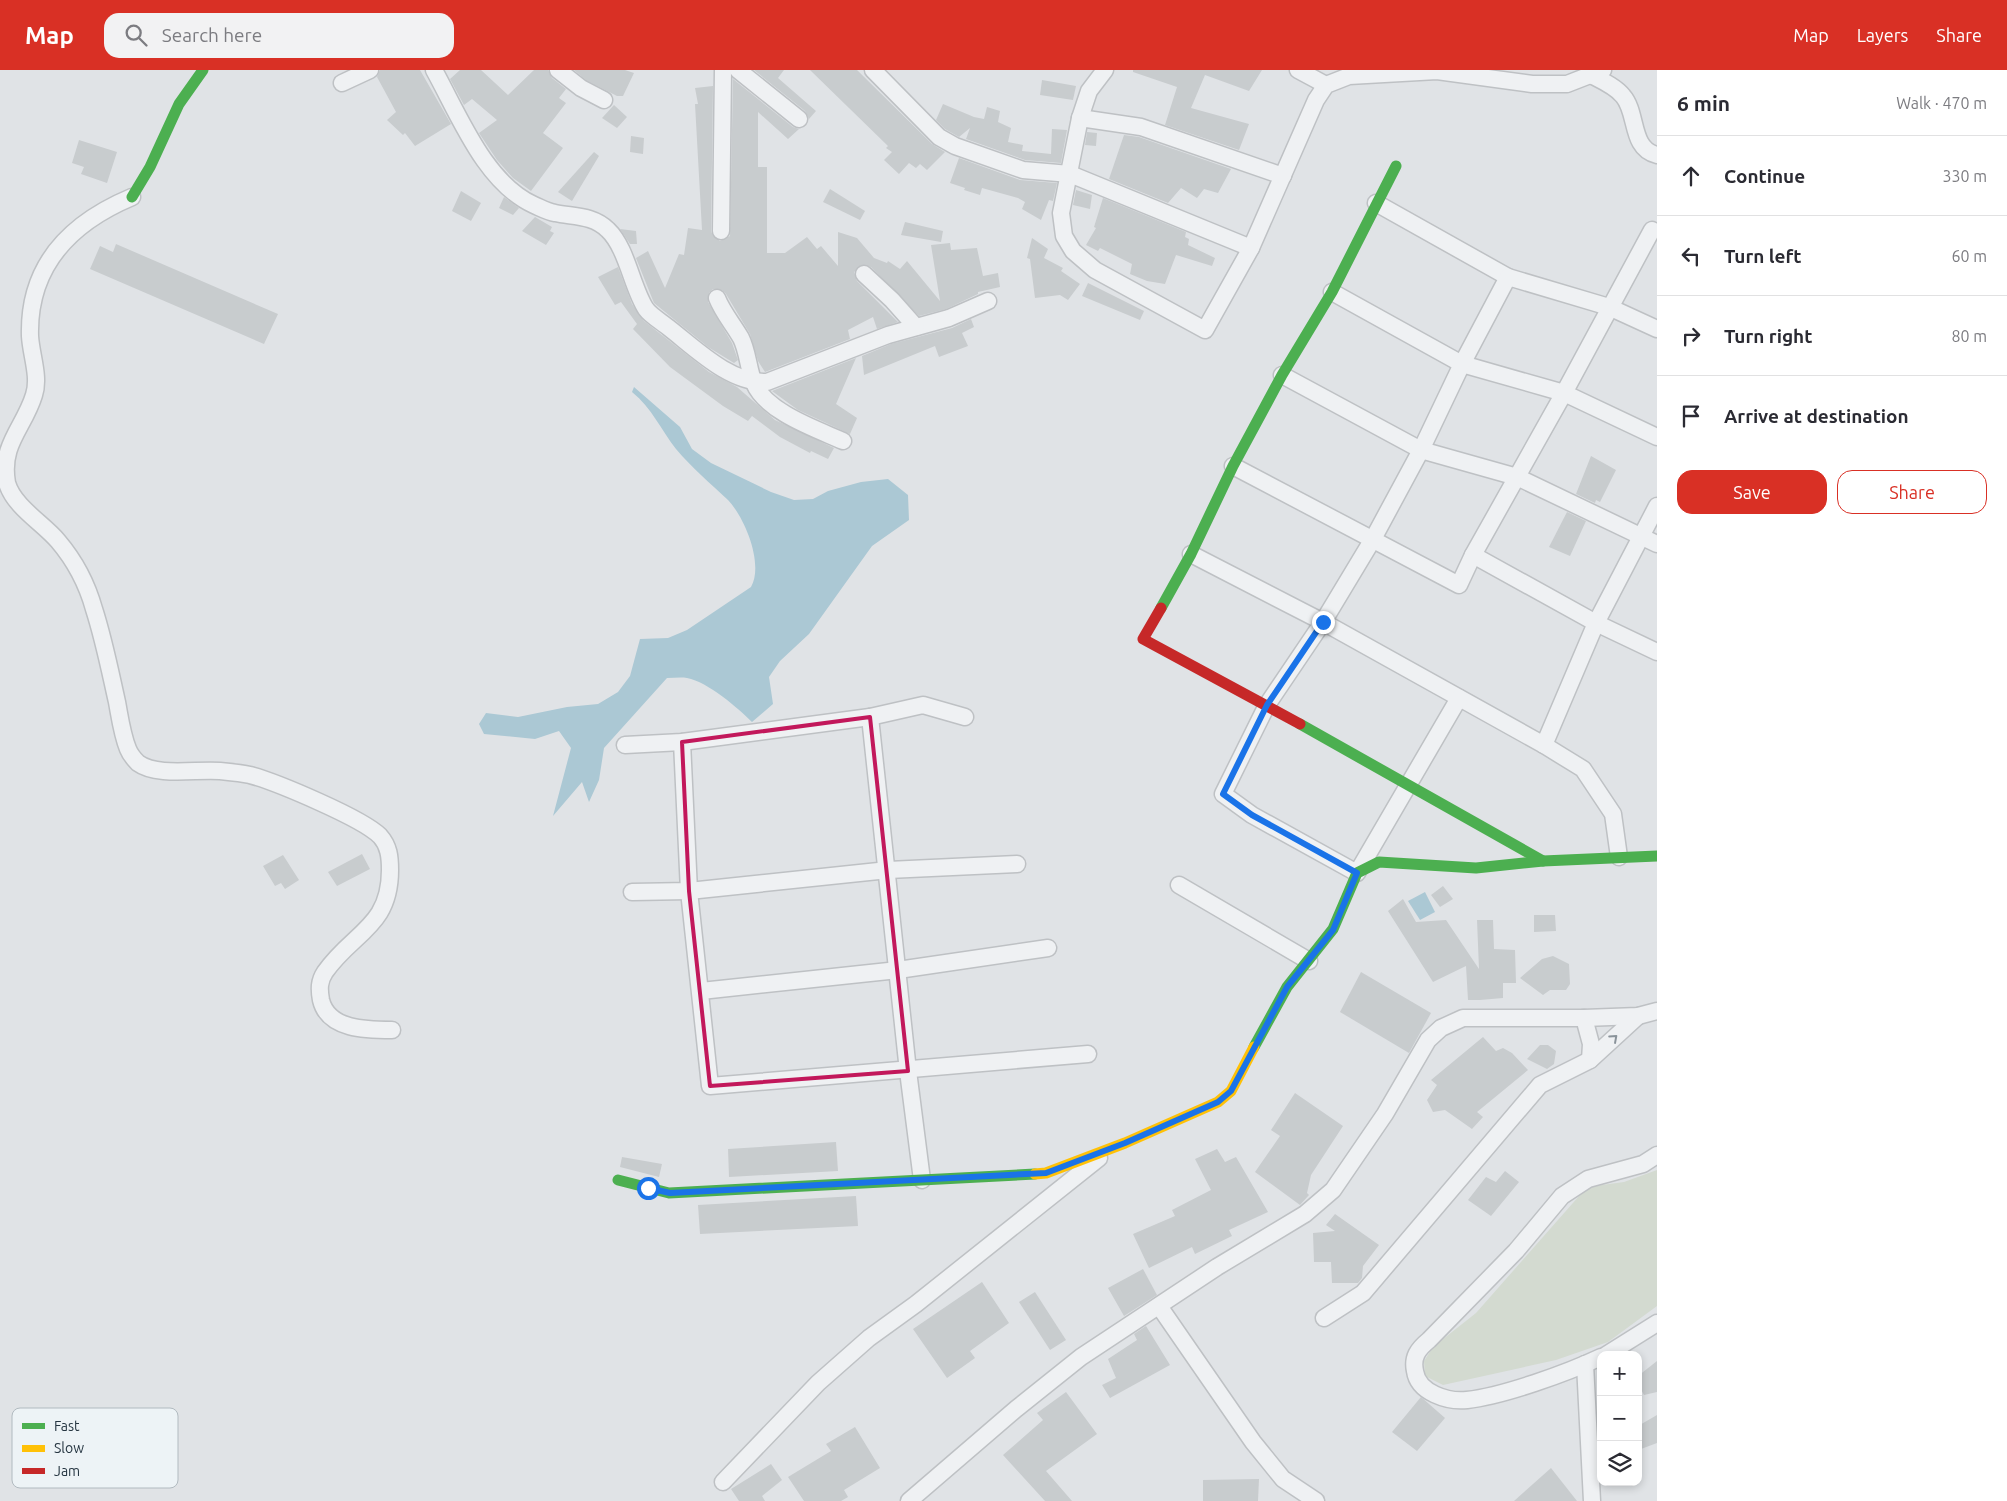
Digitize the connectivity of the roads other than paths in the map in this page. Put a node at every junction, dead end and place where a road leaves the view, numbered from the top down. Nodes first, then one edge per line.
1 (203, 70) edge
2 (370, 70) edge
3 (434, 70) edge
4 (558, 70) edge
5 (723, 70) edge
6 (738, 70) edge
7 (873, 70) edge
8 (1104, 70) edge
9 (1298, 70) edge
10 (1437, 70) edge
11 (1598, 73) edge
12 (342, 83) dead end
13 (1326, 85) junction
14 (604, 100) dead end
15 (1080, 118) junction
16 (799, 119) dead end
17 (1657, 155) edge
18 (1396, 166) dead end
19 (1070, 174) junction
20 (1283, 176) junction
21 (132, 197) joint
22 (1376, 204) junction
23 (1652, 230) dead end
24 (721, 231) dead end
25 (1251, 248) junction
26 (864, 274) dead end
27 (1508, 277) junction
28 (1332, 292) junction
29 (717, 298) dead end
30 (988, 301) dead end
31 (1609, 307) junction
32 (916, 327) junction
33 (1657, 329) edge
34 (1462, 364) junction
35 (1282, 374) junction
36 (754, 383) junction
37 (1564, 393) junction
38 (1657, 437) edge
39 (843, 441) dead end
40 (1421, 450) junction
41 (1233, 466) junction
42 (1517, 477) junction
43 (1657, 506) edge
44 (1641, 536) junction
45 (1373, 539) junction
46 (1657, 544) edge
47 (1191, 554) junction
48 (1473, 555) junction
49 (1323, 622) junction
50 (1596, 623) junction
51 (1657, 652) edge
52 (1459, 698) junction
53 (1267, 705) junction
54 (870, 717) junction
55 (965, 717) dead end
56 (682, 742) junction
57 (625, 745) dead end
58 (1544, 745) junction
59 (1407, 785) junction
60 (1657, 856) edge
61 (1619, 857) junction
62 (1543, 861) junction
63 (1017, 864) dead end
64 (888, 870) junction
65 (1357, 873) junction
66 (1179, 885) dead end
67 (689, 891) junction
68 (632, 892) dead end
69 (1048, 948) dead end
70 (1309, 961) junction
71 (898, 970) junction
72 (701, 991) junction
73 (1657, 1012) edge
74 (1638, 1016) junction
75 (1584, 1018) junction
76 (392, 1030) dead end
77 (1088, 1054) dead end
78 (1590, 1060) junction
79 (908, 1071) junction
80 (1111, 1149) junction
81 (1657, 1155) edge
82 (618, 1180) dead end
83 (922, 1180) junction
84 (1159, 1306) junction
85 (1324, 1318) dead end
86 (1657, 1323) edge
87 (1612, 1351) edge
88 (1597, 1359) edge
89 (1585, 1364) junction
90 (723, 1482) dead end
91 (909, 1501) edge
92 (1316, 1501) edge
93 (1592, 1501) edge

1 - 21 street
2 - 12 street
3 - 36 street
4 - 14 street
5 - 24 street
6 - 16 street
7 - 19 street
8 - 15 street
9 - 13 street
10 - 11 street
10 - 13 street
11 - 17 street
13 - 20 street
15 - 19 street
15 - 20 street
18 - 22 street
19 - 25 street
19 - 25 street
20 - 25 street
21 - 76 street
22 - 27 street
22 - 28 street
23 - 31 street
26 - 32 street
27 - 31 street
27 - 34 street
28 - 34 street
28 - 35 street
29 - 36 street
30 - 32 street
31 - 33 street
31 - 37 street
32 - 36 street
34 - 37 street
34 - 40 street
35 - 40 street
35 - 41 street
36 - 39 street
37 - 38 street
37 - 42 street
40 - 42 street
40 - 45 street
41 - 45 street
41 - 47 street
42 - 44 street
42 - 48 street
43 - 44 street
44 - 46 street
44 - 50 street
45 - 48 street
45 - 49 street
47 - 49 street
47 - 53 street
48 - 50 street
49 - 52 street
49 - 53 street
50 - 51 street
50 - 58 street
52 - 58 street
52 - 59 street
53 - 59 street
53 - 65 street
54 - 55 street
54 - 56 street
54 - 64 street
56 - 57 street
56 - 67 street
58 - 61 street
59 - 62 street
59 - 65 street
60 - 61 street
61 - 62 street
62 - 65 street
63 - 64 street
64 - 67 street
64 - 71 street
65 - 70 street
66 - 70 street
67 - 68 street
67 - 72 street
69 - 71 street
70 - 80 street
71 - 72 street
71 - 79 street
72 - 79 street
73 - 74 street
74 - 75 street
78 -> 74 street
75 - 78 street
75 - 84 street
77 - 79 street
78 - 85 street
79 - 83 street
80 - 83 street
80 - 90 street
81 - 89 street
82 - 83 street
84 - 91 street
84 - 92 street
86 - 87 street
88 - 89 street
89 - 93 street

